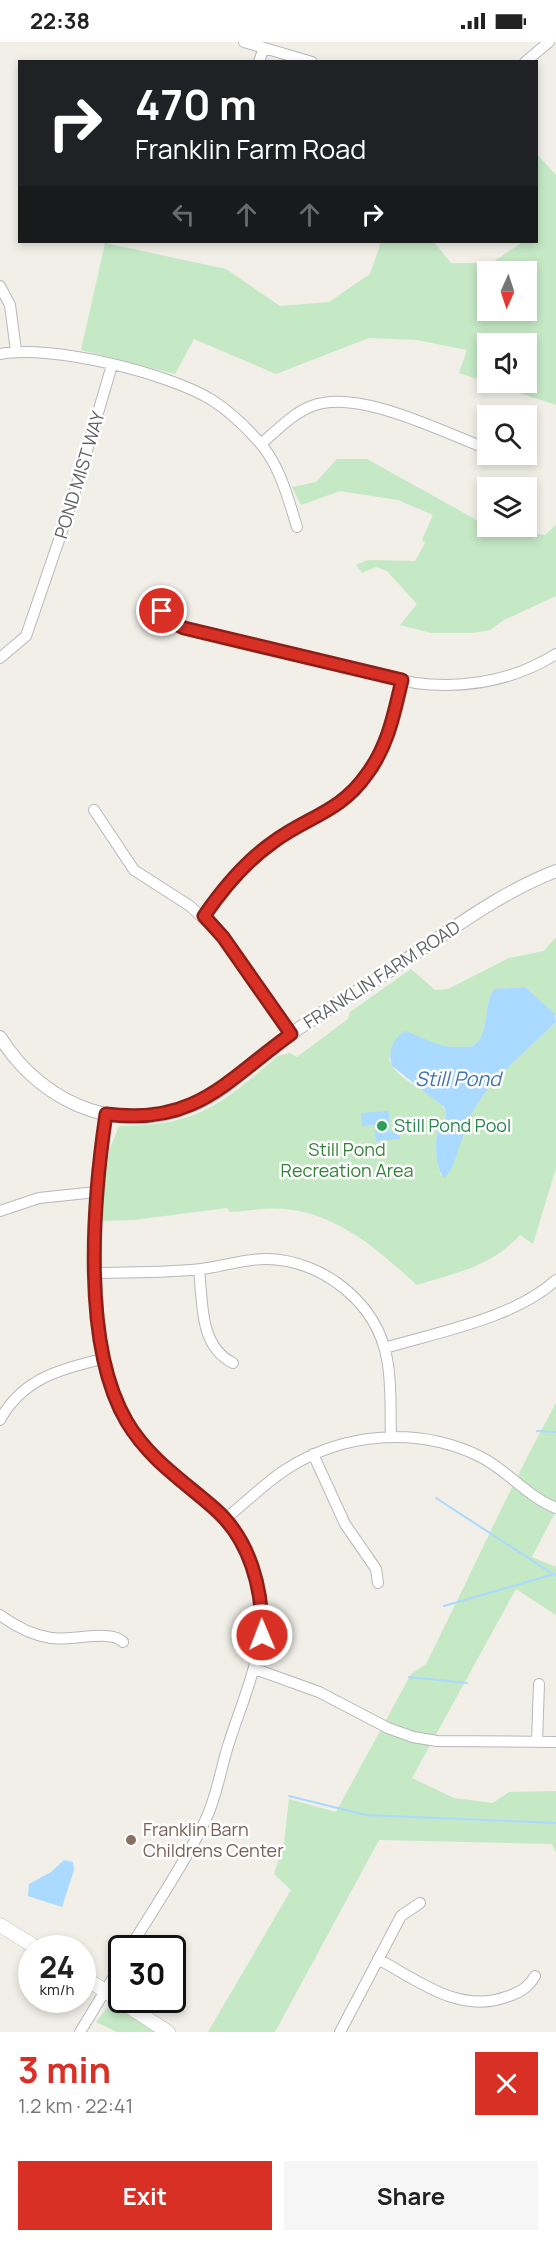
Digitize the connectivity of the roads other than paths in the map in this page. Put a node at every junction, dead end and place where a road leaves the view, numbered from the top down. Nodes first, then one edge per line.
1 (244, 42) edge
2 (549, 42) edge
3 (263, 50) junction
4 (260, 60) edge
5 (304, 60) edge
6 (527, 60) edge
7 (0, 286) edge
8 (16, 351) junction
9 (0, 354) edge
10 (112, 365) junction
11 (261, 444) junction
12 (477, 445) edge
13 (297, 526) dead end
14 (162, 611) dead end
15 (556, 654) edge
16 (0, 658) edge
17 (402, 680) junction
18 (94, 810) dead end
19 (556, 871) edge
20 (204, 916) junction
21 (291, 1034) junction
22 (0, 1037) edge
23 (106, 1114) junction
24 (96, 1192) junction
25 (0, 1211) edge
26 (199, 1270) junction
27 (96, 1273) junction
28 (556, 1280) edge
29 (385, 1348) junction
30 (102, 1359) junction
31 (233, 1363) dead end
32 (0, 1420) edge
33 (391, 1437) junction
34 (313, 1454) junction
35 (556, 1508) edge
36 (225, 1519) junction
37 (378, 1583) dead end
38 (0, 1615) edge
39 (123, 1642) dead end
40 (255, 1669) junction
41 (539, 1684) dead end
42 (537, 1742) junction
43 (556, 1742) edge
44 (420, 1903) dead end
45 (0, 1925) edge
46 (137, 1935) edge
47 (18, 1936) edge
48 (378, 1959) junction
49 (536, 1976) dead end
50 (96, 1984) edge
51 (108, 1987) edge
52 (106, 1990) junction
53 (81, 2032) edge
54 (168, 2032) edge
55 (340, 2032) edge

1 - 3 street
2 - 6 street
3 - 4 street
3 - 5 street
7 - 8 street
8 - 9 street
8 - 10 street
10 - 11 street
10 - 16 street, POND MIST WAY
11 - 12 street
11 - 13 street
14 - 17 street
15 - 17 street
17 - 20 street
18 - 20 street
19 - 21 street, FRANKLIN FARM ROAD
20 - 21 street
21 - 23 street, FRANKLIN FARM ROAD
22 - 23 street, FRANKLIN FARM ROAD
23 - 24 street
24 - 25 street
24 - 27 street
26 - 27 street
26 - 29 street
26 - 31 street
27 - 30 street
28 - 29 street
29 - 33 street
30 - 32 street
30 - 36 street
33 - 34 street
33 - 35 street
34 - 36 street
34 - 37 street
36 - 40 street
38 - 39 street
40 - 42 street
40 - 46 street
41 - 42 street
42 - 43 street
44 - 48 street
45 - 47 main road
48 - 49 street
48 - 55 street
50 - 52 main road
51 - 52 street
52 - 53 street
52 - 54 main road

